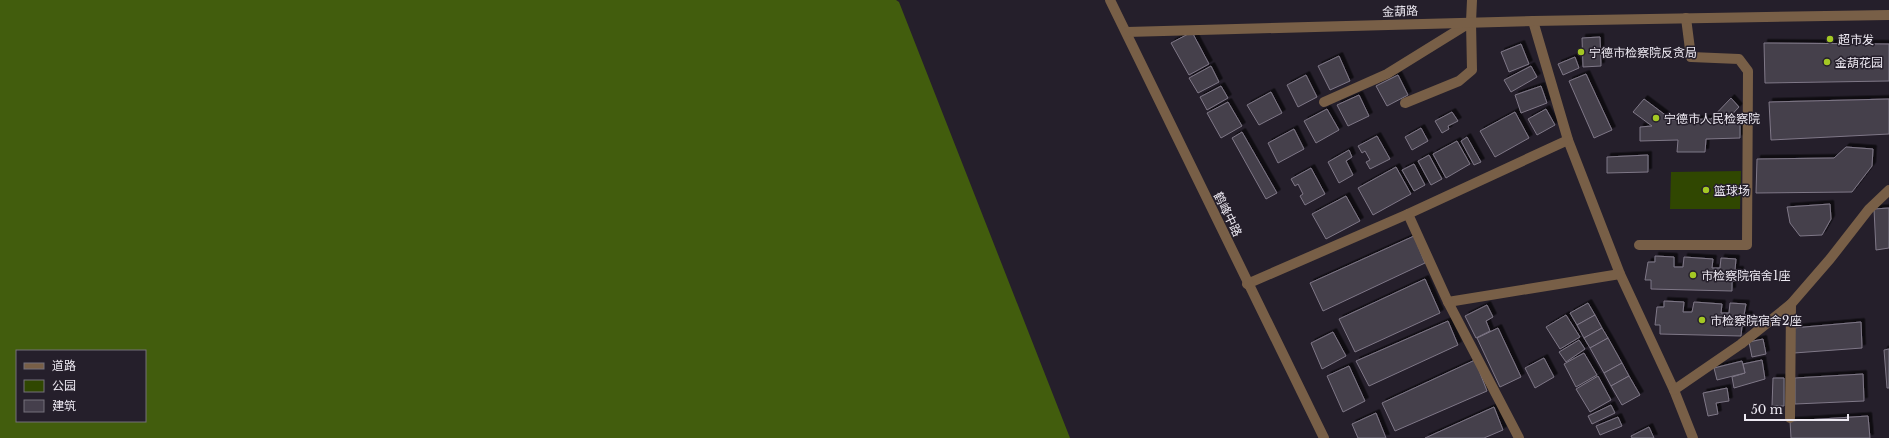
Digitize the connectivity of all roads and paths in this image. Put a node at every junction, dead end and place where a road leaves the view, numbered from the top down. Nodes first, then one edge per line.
1 (1110, 0) edge
2 (1472, 0) edge
3 (1889, 15) edge
4 (1686, 18) junction
5 (1533, 21) junction
6 (1471, 22) junction
7 (1127, 32) junction
8 (1324, 102) dead end
9 (1405, 103) dead end
10 (1568, 140) junction
11 (1889, 190) edge
12 (1408, 214) junction
13 (1639, 245) dead end
14 (1620, 274) junction
15 (1247, 284) junction
16 (1448, 302) junction
17 (1791, 304) junction
18 (1674, 390) junction
19 (1790, 418) dead end
20 (1324, 438) edge
21 (1519, 438) edge
22 (1693, 438) edge

1 - 7 street, 鹤峰中路
2 - 6 street
3 - 4 street, 金葫路
4 - 5 street, 金葫路
4 - 13 street
5 - 6 street, 金葫路
5 - 10 street
6 - 7 street, 金葫路
6 - 8 street
6 - 9 street
7 - 15 street, 鹤峰中路
10 - 12 street
10 - 14 street
11 - 17 street
12 - 15 street
12 - 16 street
14 - 16 street
14 - 18 street
15 - 20 street, 鹤峰中路
16 - 21 street
17 - 18 street
17 - 19 street
18 - 22 street

